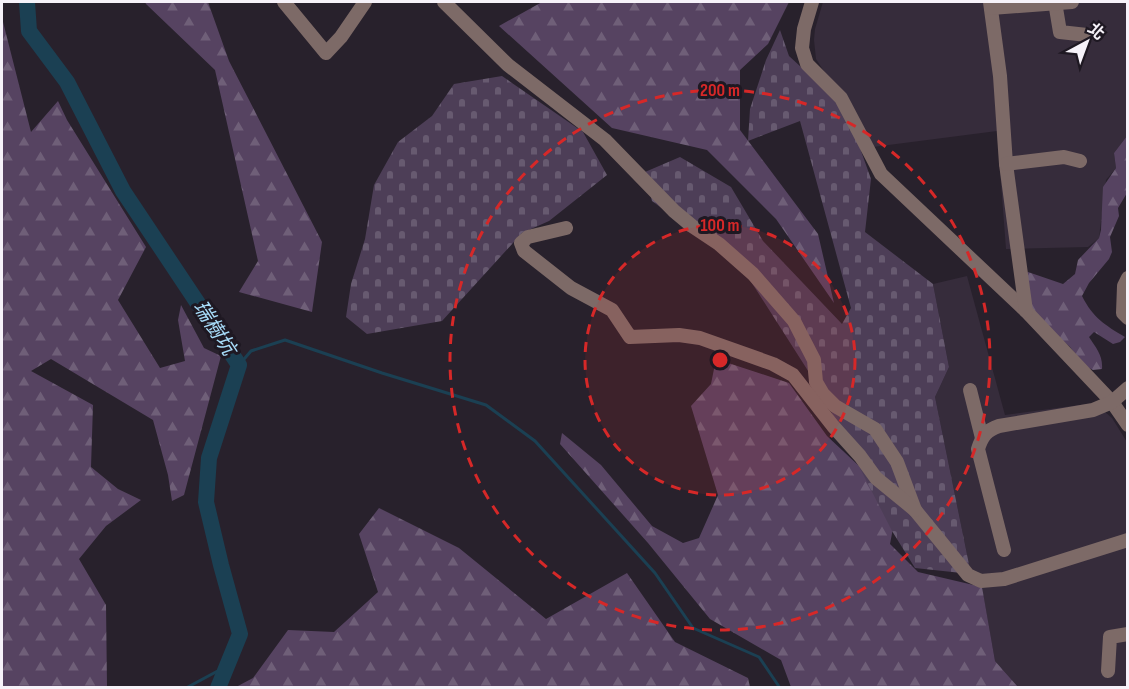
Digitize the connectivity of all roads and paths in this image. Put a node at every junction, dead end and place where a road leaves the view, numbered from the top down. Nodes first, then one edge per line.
1 (284, 2) edge
2 (365, 2) edge
3 (444, 2) edge
4 (812, 2) edge
5 (1054, 2) edge
6 (1072, 2) edge
7 (991, 5) edge
8 (1088, 35) dead end
9 (1080, 161) dead end
10 (1006, 164) junction
11 (566, 228) dead end
12 (1128, 278) edge
13 (1026, 311) junction
14 (1128, 318) edge
15 (1128, 388) edge
16 (970, 390) dead end
17 (1112, 402) junction
18 (1128, 425) edge
19 (982, 438) junction
20 (915, 510) junction
21 (1128, 540) edge
22 (1004, 550) dead end
23 (1128, 634) edge
24 (1108, 671) dead end

1 - 2 street
3 - 20 street
4 - 13 street
5 - 6 street
5 - 7 street
5 - 8 street
7 - 10 street
9 - 10 street
10 - 13 street
11 - 20 street
12 - 14 street
13 - 17 street
15 - 17 street
16 - 19 street
17 - 18 street
17 - 19 street
19 - 22 street
20 - 21 street
23 - 24 street

